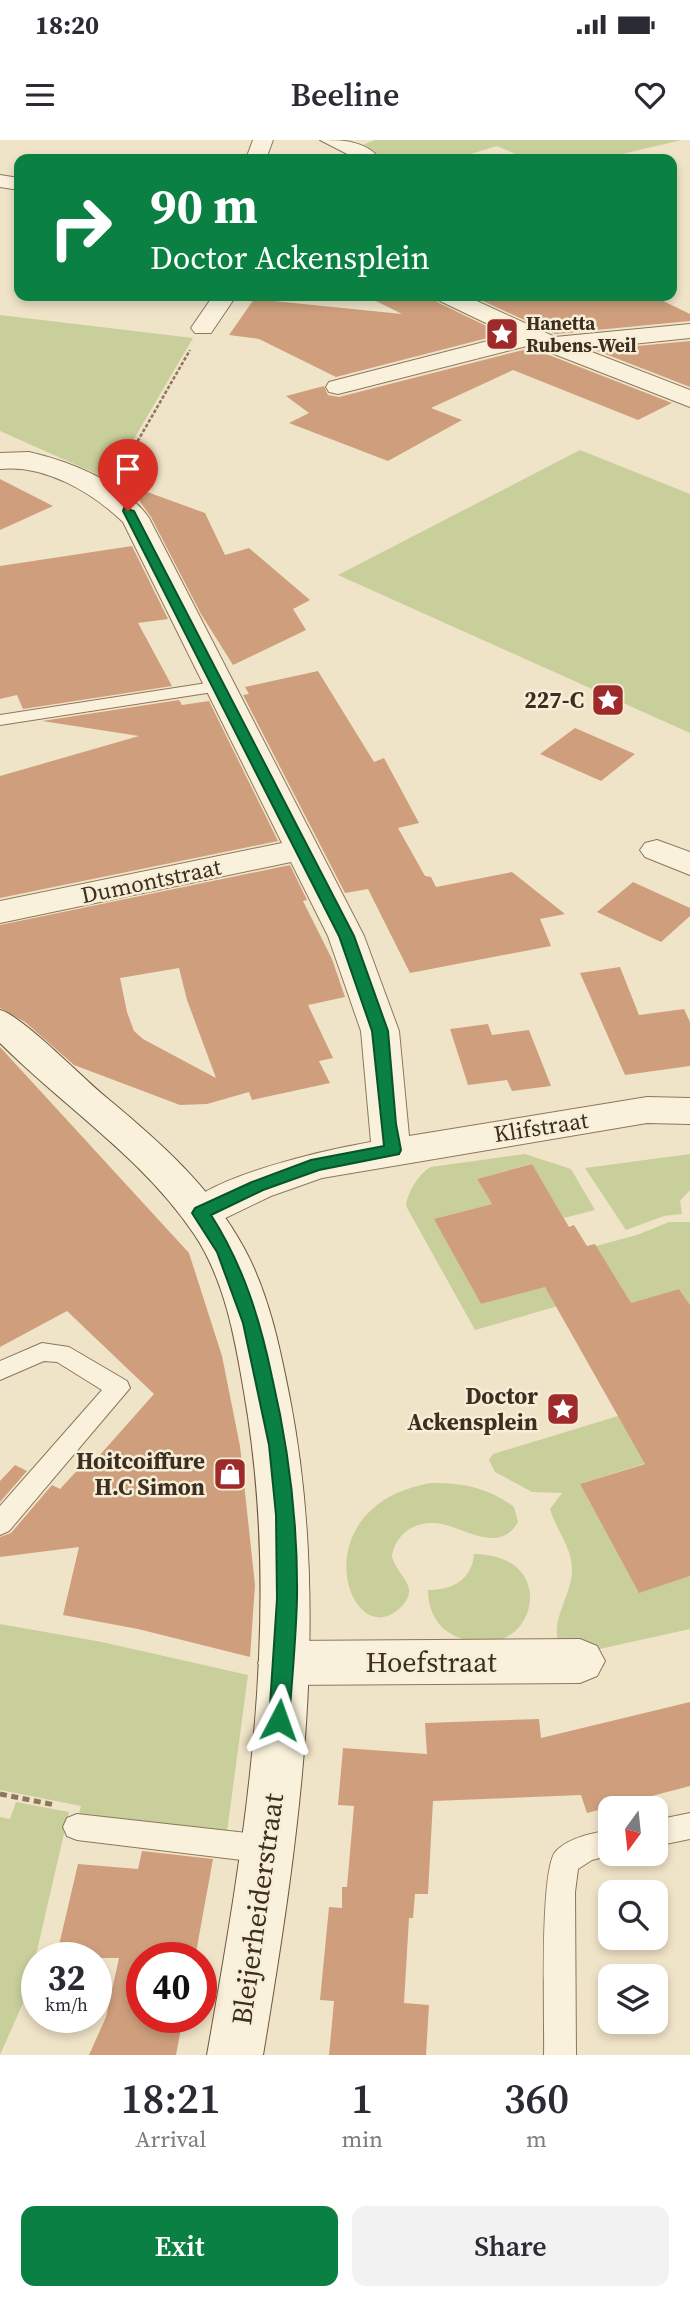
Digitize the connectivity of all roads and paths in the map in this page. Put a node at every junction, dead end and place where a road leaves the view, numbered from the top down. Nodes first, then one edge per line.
1 (330, 140) edge
2 (362, 154) edge
3 (221, 301) edge
4 (458, 301) edge
5 (203, 328) joint
6 (690, 331) edge
7 (543, 341) junction
8 (338, 387) dead end
9 (690, 399) edge
10 (0, 461) edge
11 (106, 496) junction
12 (220, 687) junction
13 (0, 720) edge
14 (303, 849) junction
15 (657, 850) dead end
16 (690, 865) edge
17 (0, 912) edge
18 (0, 1022) edge
19 (690, 1111) edge
20 (393, 1150) junction
21 (201, 1213) junction
22 (0, 1371) edge
23 (0, 1524) edge
24 (580, 1661) dead end
25 (283, 1663) junction
26 (0, 1794) edge
27 (689, 1826) edge
28 (77, 1827) joint
29 (668, 1830) edge
30 (598, 1846) edge
31 (266, 1849) junction
32 (236, 2055) edge
33 (560, 2055) edge

1 - 2 street
3 - 5 street
4 - 7 street
5 - 11 path
6 - 7 street
7 - 8 street
7 - 9 street
10 - 11 street
11 - 12 street
12 - 13 lane
12 - 14 street
14 - 17 street, Dumontstraat
14 - 20 street
15 - 16 street
18 - 21 street
19 - 20 street, Klifstraat
20 - 21 street
21 - 25 street
22 - 23 lane
24 - 25 street, Hoefstraat
25 - 31 street, Bleijerheiderstraat
26 - 28 path
27 - 29 lane
28 - 31 lane
30 - 33 lane
31 - 32 street, Bleijerheiderstraat

